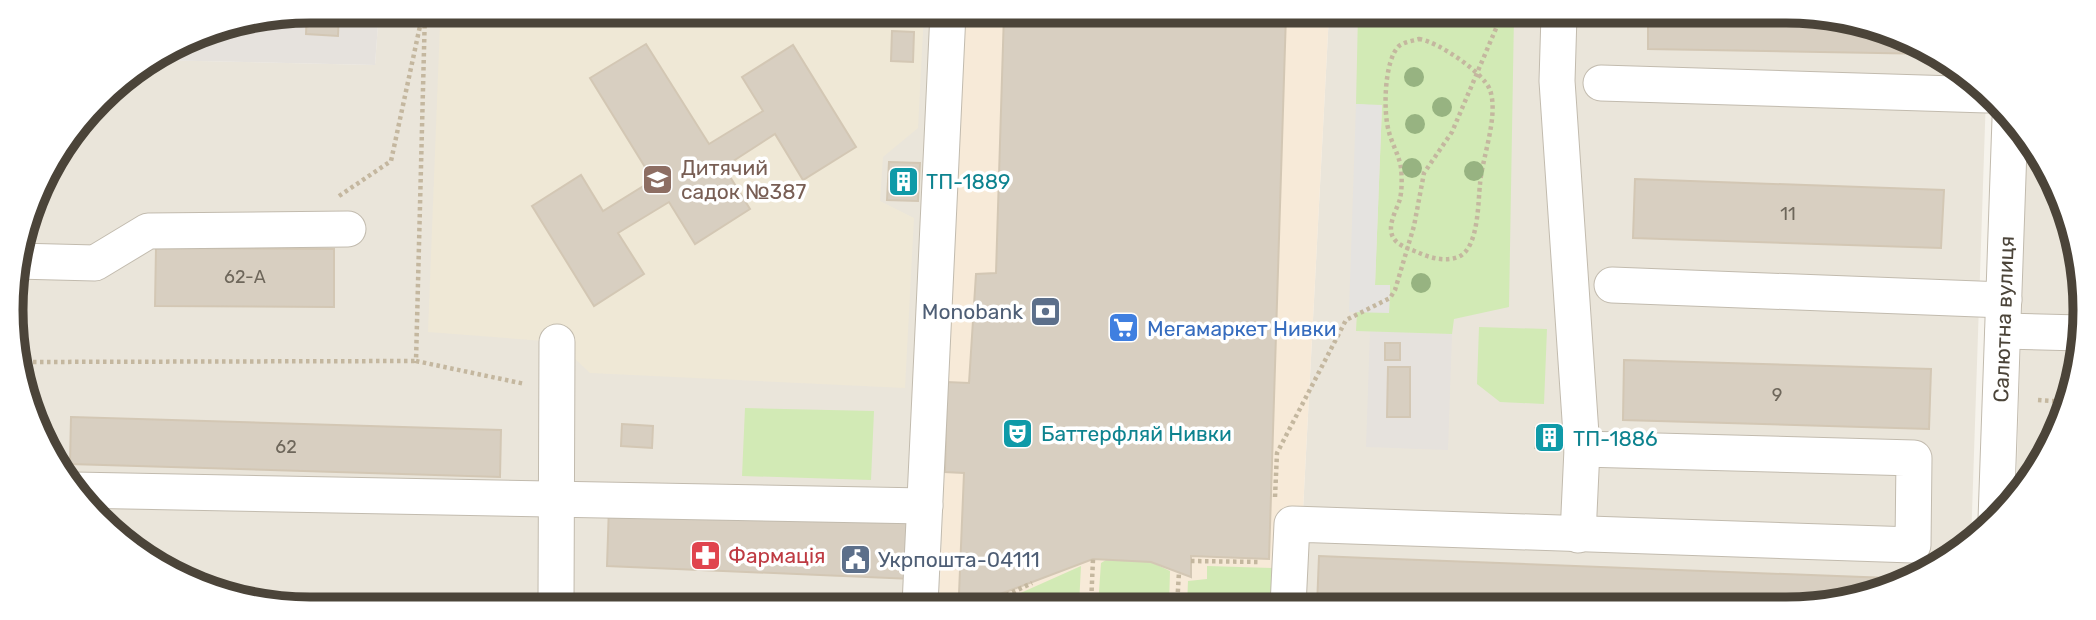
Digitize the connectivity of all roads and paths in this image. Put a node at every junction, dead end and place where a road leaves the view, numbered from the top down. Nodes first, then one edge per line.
1 (422, 23) edge
2 (425, 23) edge
3 (948, 23) edge
4 (1498, 23) edge
5 (1559, 23) edge
6 (1476, 72) junction
7 (1601, 83) dead end
8 (1976, 95) edge
9 (2010, 130) edge
10 (341, 214) joint
11 (1406, 246) junction
12 (27, 261) edge
13 (1612, 285) dead end
14 (2003, 315) junction
15 (2073, 331) edge
16 (557, 342) dead end
17 (416, 361) junction
18 (27, 362) edge
19 (557, 390) junction
20 (2038, 400) dead end
21 (2058, 401) edge
22 (1582, 449) junction
23 (1277, 453) dead end
24 (86, 489) edge
25 (556, 498) junction
26 (1997, 505) edge
27 (925, 506) junction
28 (1578, 535) junction
29 (1094, 559) dead end
30 (1191, 561) dead end
31 (1271, 563) dead end
32 (1179, 572) dead end
33 (1032, 583) dead end
34 (952, 584) dead end
35 (556, 597) edge
36 (920, 597) edge
37 (956, 597) edge
38 (1002, 597) edge
39 (1092, 597) edge
40 (1178, 597) edge
41 (1288, 597) edge

1 - 10 path
2 - 17 path
3 - 27 street
4 - 6 path
5 - 22 street
6 - 11 path
6 - 11 path
6 - 11 path
7 - 8 street
9 - 14 street, Салютна вулиця
10 - 12 street
11 - 23 path
13 - 14 street
14 - 15 street
14 - 26 street, Салютна вулиця
16 - 19 street
17 - 18 path
17 - 19 path
19 - 25 street
20 - 21 path
22 - 28 street
22 - 28 street
24 - 25 street
25 - 27 street
25 - 35 street
27 - 36 street
28 - 41 street
29 - 39 path
30 - 31 path
32 - 40 path
33 - 38 path
34 - 37 path

